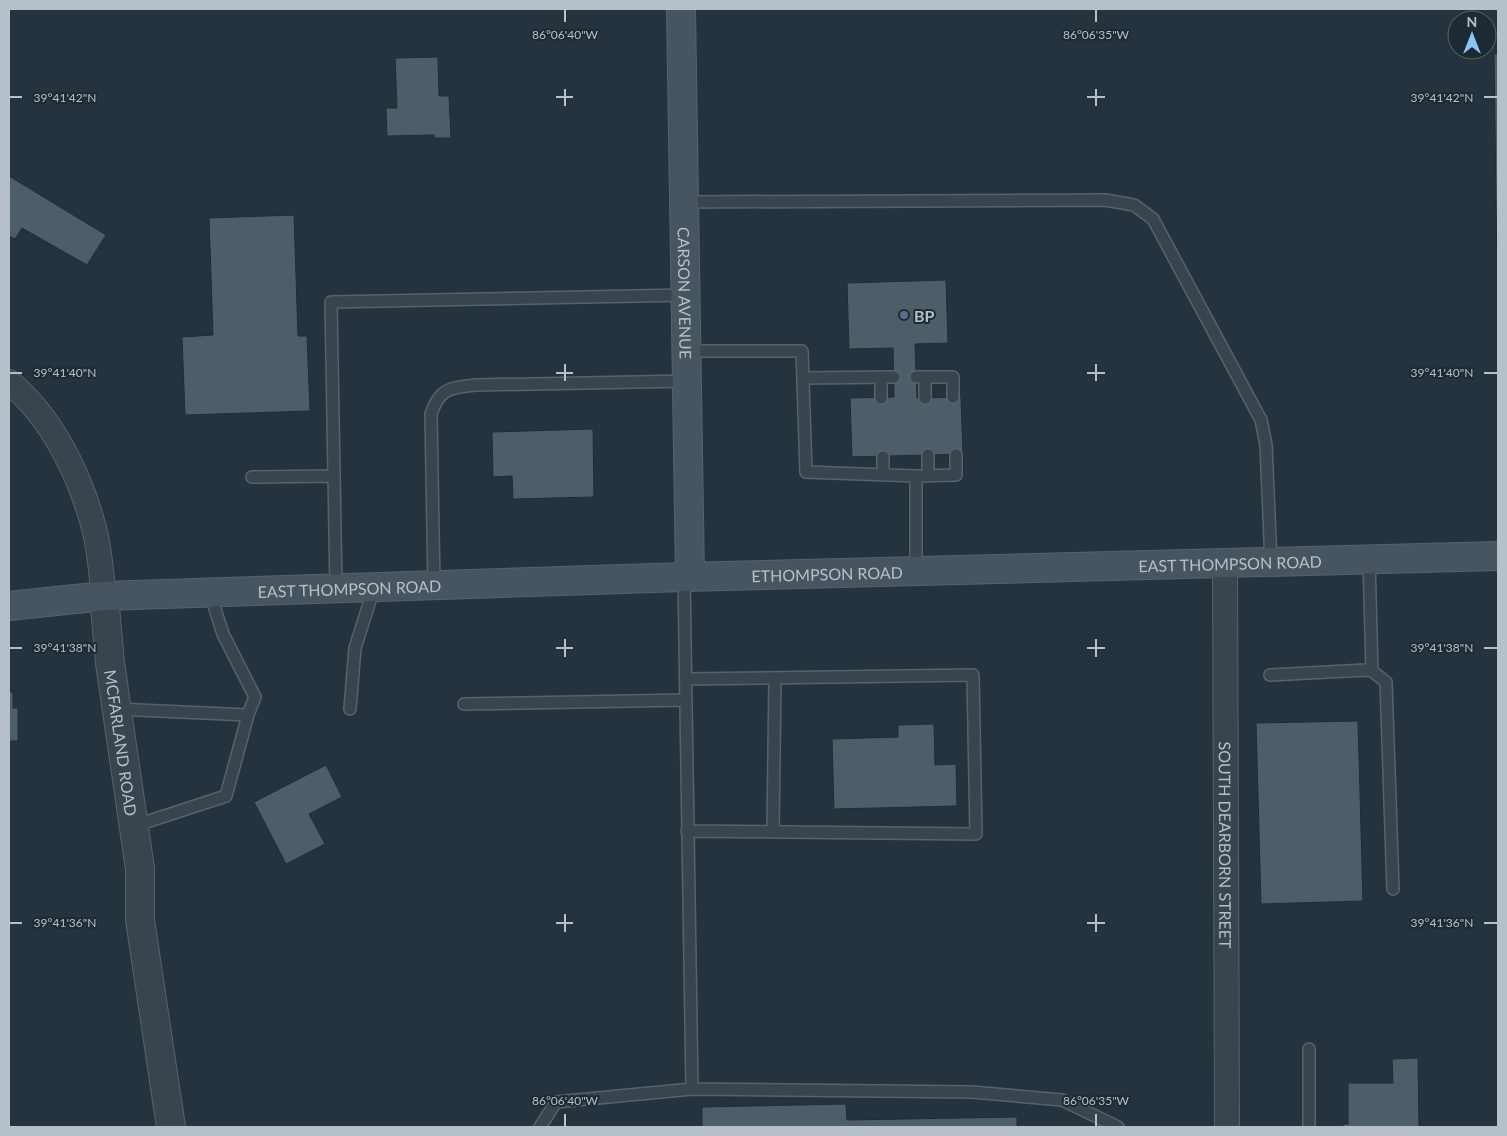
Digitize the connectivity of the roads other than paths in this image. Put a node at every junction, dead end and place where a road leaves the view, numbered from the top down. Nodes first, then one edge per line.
1 (681, 9) edge
2 (684, 202) junction
3 (687, 295) junction
4 (687, 351) junction
5 (881, 377) junction
6 (894, 377) dead end
7 (803, 378) junction
8 (687, 381) junction
9 (9, 382) edge
10 (953, 397) dead end
11 (881, 398) dead end
12 (925, 398) dead end
13 (928, 455) dead end
14 (956, 455) dead end
15 (883, 457) dead end
16 (334, 476) junction
17 (883, 476) junction
18 (916, 476) junction
19 (928, 476) junction
20 (252, 477) dead end
21 (1498, 556) edge
22 (1369, 559) junction
23 (1271, 562) junction
24 (1225, 563) junction
25 (963, 570) joint
26 (916, 572) junction
27 (687, 578) junction
28 (434, 586) junction
29 (374, 588) junction
30 (336, 589) junction
31 (210, 593) junction
32 (104, 596) junction
33 (9, 606) edge
34 (1372, 671) junction
35 (1270, 675) dead end
36 (686, 678) junction
37 (775, 678) junction
38 (686, 700) junction
39 (464, 704) dead end
40 (116, 709) junction
41 (350, 709) dead end
42 (248, 715) junction
43 (134, 826) junction
44 (687, 831) junction
45 (773, 831) junction
46 (1393, 889) dead end
47 (1309, 1049) dead end
48 (692, 1089) junction
49 (171, 1127) edge
50 (540, 1127) edge
51 (1118, 1127) edge
52 (1227, 1127) edge
53 (1309, 1127) edge

1 - 2 main road, CARSON AVENUE
2 - 3 main road, CARSON AVENUE
2 - 23 lane
3 - 4 main road, CARSON AVENUE
3 - 16 lane
4 - 7 lane
4 - 8 main road, CARSON AVENUE
5 - 6 lane
5 - 7 lane
5 - 11 lane
7 - 17 lane
8 - 27 main road, CARSON AVENUE
8 - 28 lane
9 - 32 street, MCFARLAND ROAD
10 - 12 lane
13 - 19 lane
14 - 19 lane
15 - 17 lane
16 - 20 lane
16 - 30 lane
17 - 18 lane
18 - 19 lane
18 - 26 lane
21 - 22 main road, EAST THOMPSON ROAD
22 - 23 main road, EAST THOMPSON ROAD
22 - 34 lane
23 - 24 main road, EAST THOMPSON ROAD
24 - 25 main road, EAST THOMPSON ROAD
24 - 52 street, SOUTH DEARBORN STREET
25 - 26 main road, ETHOMPSON ROAD
26 - 27 main road, ETHOMPSON ROAD
27 - 28 main road, EAST THOMPSON ROAD
27 - 36 lane
28 - 29 main road, EAST THOMPSON ROAD
29 - 30 main road, EAST THOMPSON ROAD
29 - 41 lane
30 - 31 main road, EAST THOMPSON ROAD
31 - 32 main road, EAST THOMPSON ROAD
31 - 42 lane
32 - 33 main road, EAST THOMPSON ROAD
32 - 40 street, MCFARLAND ROAD
34 - 35 lane
34 - 46 lane
36 - 37 lane
36 - 38 lane
37 - 45 lane
37 - 45 lane
38 - 39 lane
38 - 44 lane
40 - 42 lane
40 - 43 street, MCFARLAND ROAD
42 - 43 lane
43 - 49 street, MCFARLAND ROAD
44 - 45 lane
44 - 48 lane
47 - 53 lane
48 - 50 lane
48 - 51 lane

